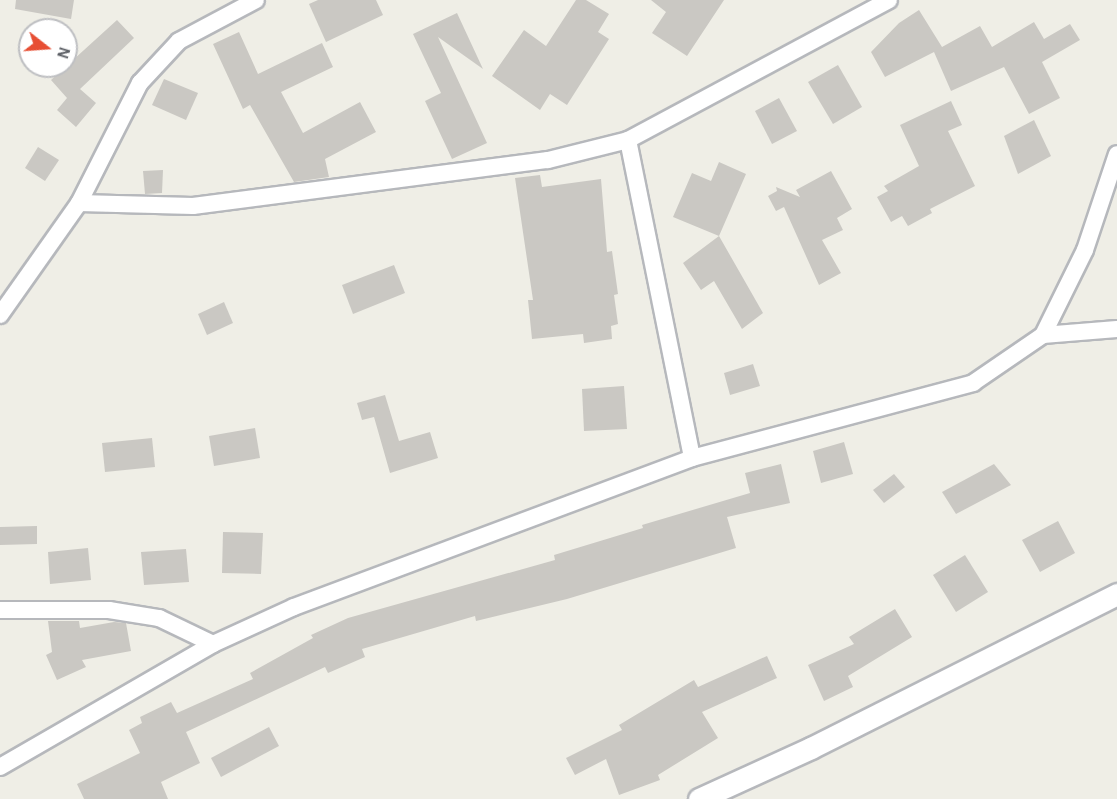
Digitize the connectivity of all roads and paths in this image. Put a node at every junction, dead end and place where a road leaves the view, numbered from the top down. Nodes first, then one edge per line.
1 (256, 0) edge
2 (889, 0) edge
3 (628, 140) junction
4 (1117, 154) edge
5 (79, 203) junction
6 (0, 315) edge
7 (1117, 328) edge
8 (1043, 335) junction
9 (692, 459) junction
10 (1117, 594) edge
11 (0, 610) edge
12 (213, 644) junction
13 (0, 768) edge
14 (699, 799) edge

1 - 5 street
2 - 3 street
3 - 5 street
3 - 9 street
4 - 8 street
5 - 6 street
7 - 8 street
8 - 9 street
9 - 12 street
10 - 14 street
11 - 12 street
12 - 13 street

